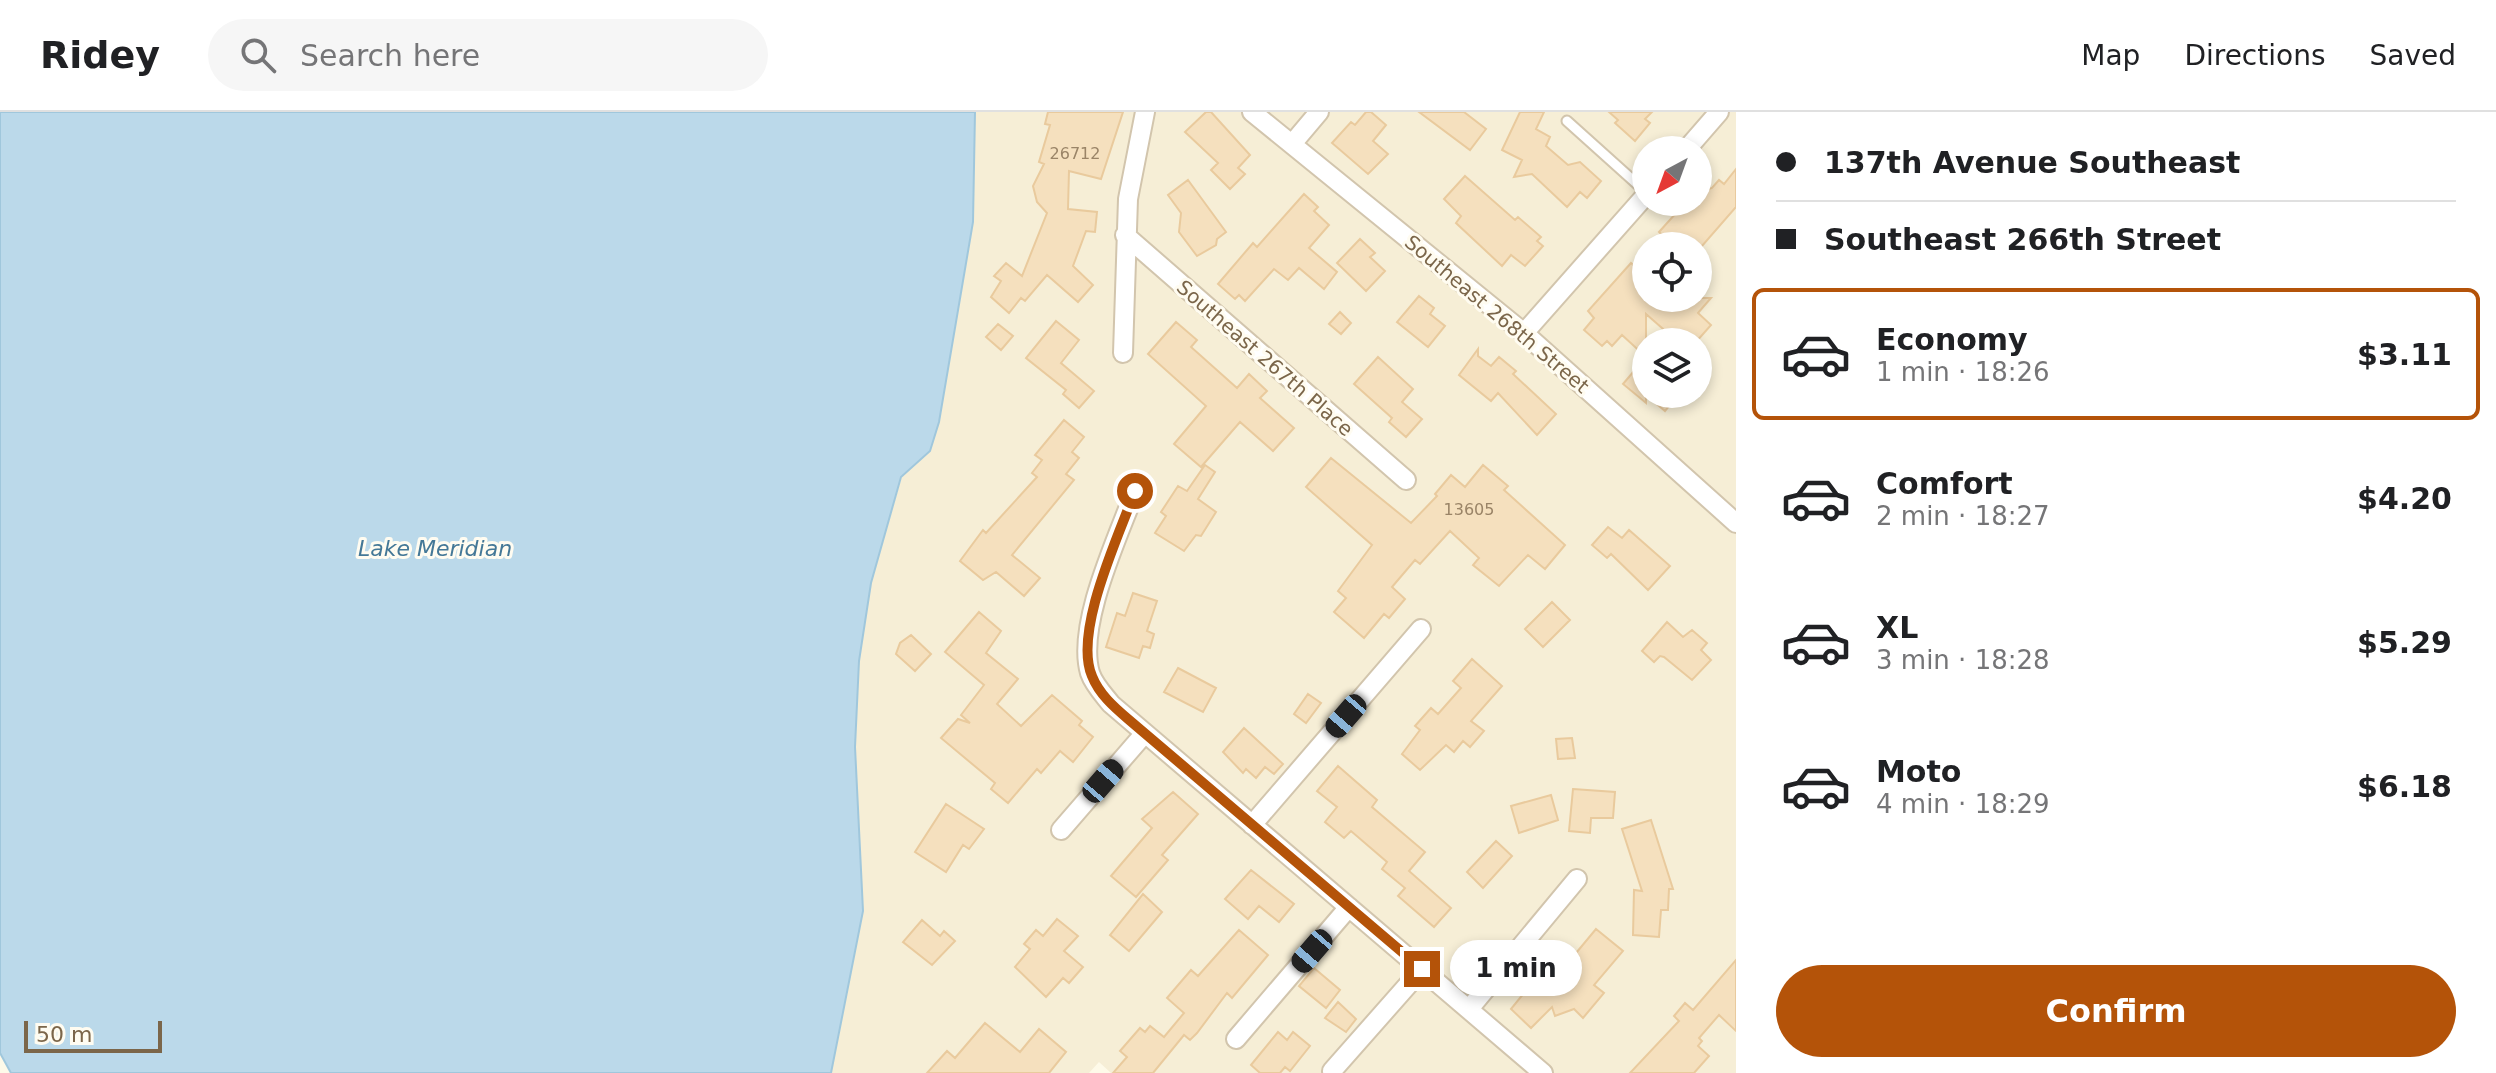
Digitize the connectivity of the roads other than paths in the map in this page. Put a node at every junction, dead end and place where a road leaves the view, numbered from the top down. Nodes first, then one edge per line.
1 (1145, 112) edge
2 (1252, 112) edge
3 (1319, 112) edge
4 (1719, 112) edge
5 (1567, 121) dead end
6 (1698, 136) edge
7 (1292, 144) junction
8 (1632, 180) edge
9 (1632, 209) edge
10 (1125, 235) junction
11 (1524, 333) junction
12 (1123, 353) dead end
13 (1406, 480) dead end
14 (1135, 491) dead end
15 (1736, 523) edge
16 (1421, 629) dead end
17 (1145, 733) junction
18 (1252, 825) junction
19 (1061, 830) dead end
20 (1577, 879) dead end
21 (1349, 907) junction
22 (1422, 969) junction
23 (1469, 1009) junction
24 (1236, 1039) dead end
25 (1332, 1072) edge
26 (1543, 1073) edge

1 - 10 street
2 - 7 street, Southeast 268th Street
3 - 7 street
4 - 6 street
5 - 8 lane
7 - 11 street, Southeast 268th Street
9 - 11 street
10 - 12 street
10 - 13 street, Southeast 267th Place
11 - 15 street, Southeast 268th Street
14 - 17 street
16 - 18 street
17 - 18 street
17 - 19 street
18 - 21 street
20 - 23 street
21 - 22 street
21 - 24 street
22 - 23 street
22 - 25 street
23 - 26 street

